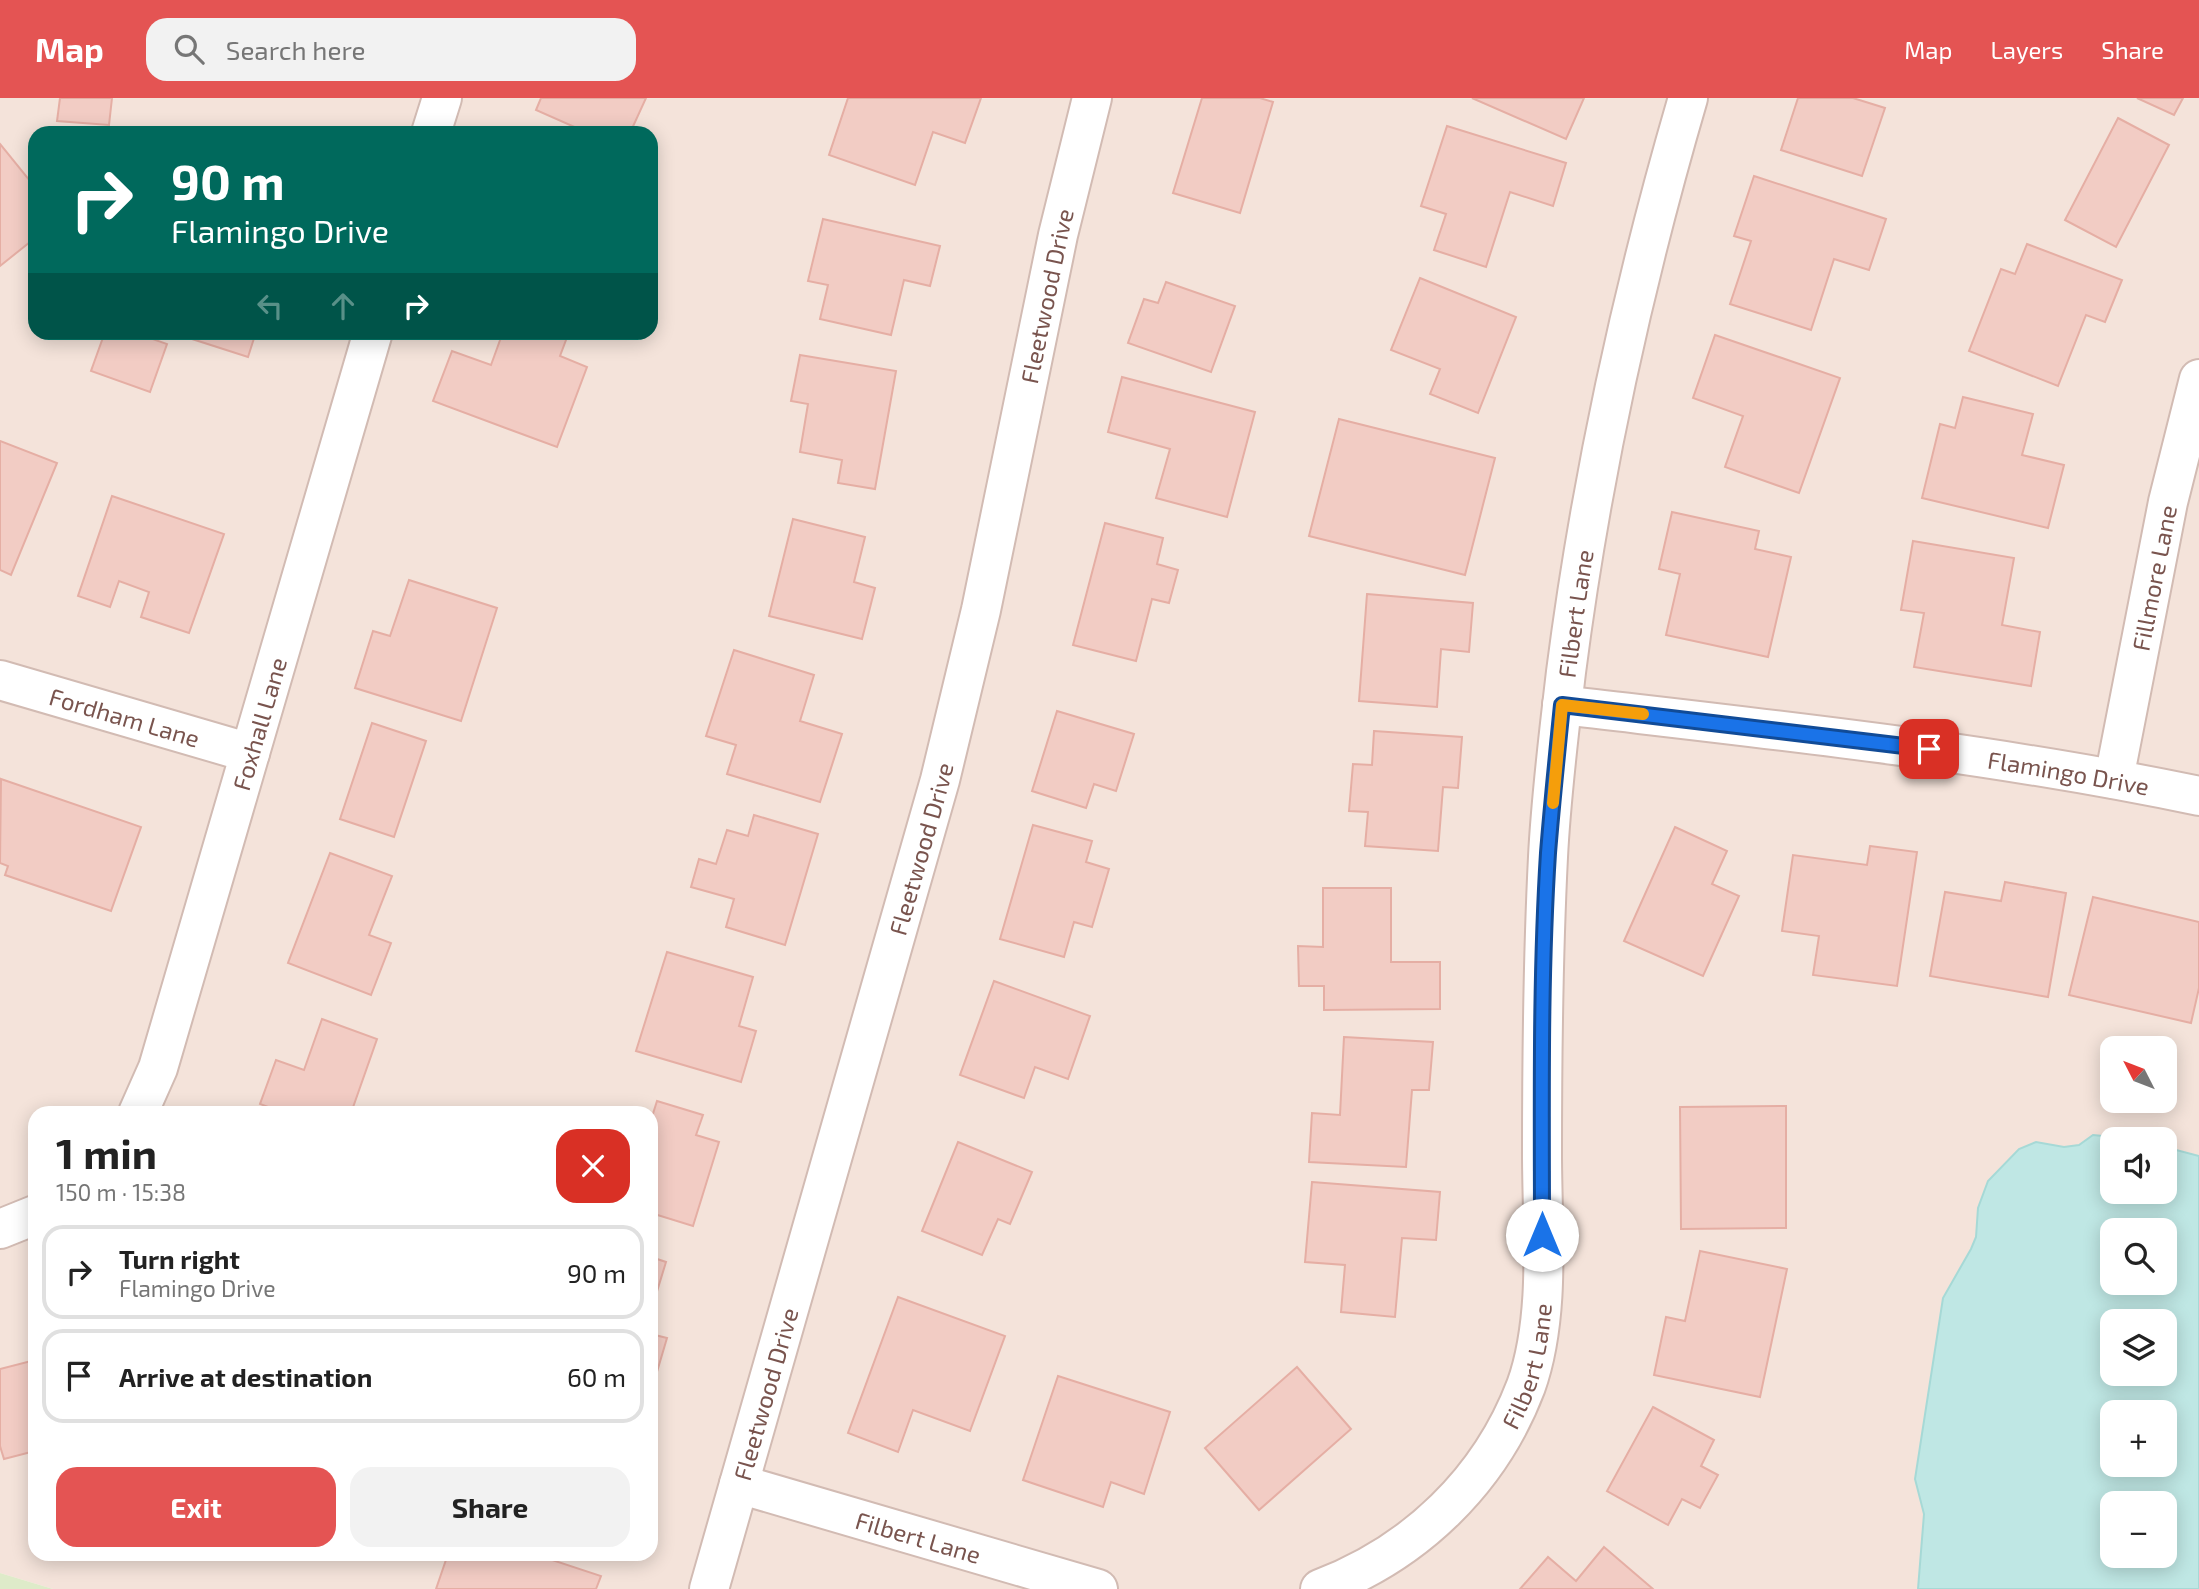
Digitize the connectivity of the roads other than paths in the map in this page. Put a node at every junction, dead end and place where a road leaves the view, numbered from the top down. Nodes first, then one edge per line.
1 (442, 98) edge
2 (1092, 98) edge
3 (1688, 98) edge
4 (433, 126) edge
5 (371, 340) edge
6 (2199, 379) edge
7 (0, 680) edge
8 (1562, 705) junction
9 (250, 753) junction
10 (2115, 779) junction
11 (2199, 796) edge
12 (141, 1106) edge
13 (28, 1218) edge
14 (0, 1229) edge
15 (739, 1485) junction
16 (709, 1589) edge
17 (1098, 1589) edge
18 (1320, 1589) edge

1 - 4 street
2 - 15 street, Fleetwood Drive
3 - 8 street, Filbert Lane
5 - 9 street, Foxhall Lane
6 - 10 street, Fillmore Lane
7 - 9 street, Fordham Lane
8 - 10 street, Flamingo Drive
8 - 18 street, Filbert Lane
9 - 12 street, Foxhall Lane
10 - 11 street, Flamingo Drive
13 - 14 street
15 - 16 street, Fleetwood Drive
15 - 17 street, Filbert Lane

